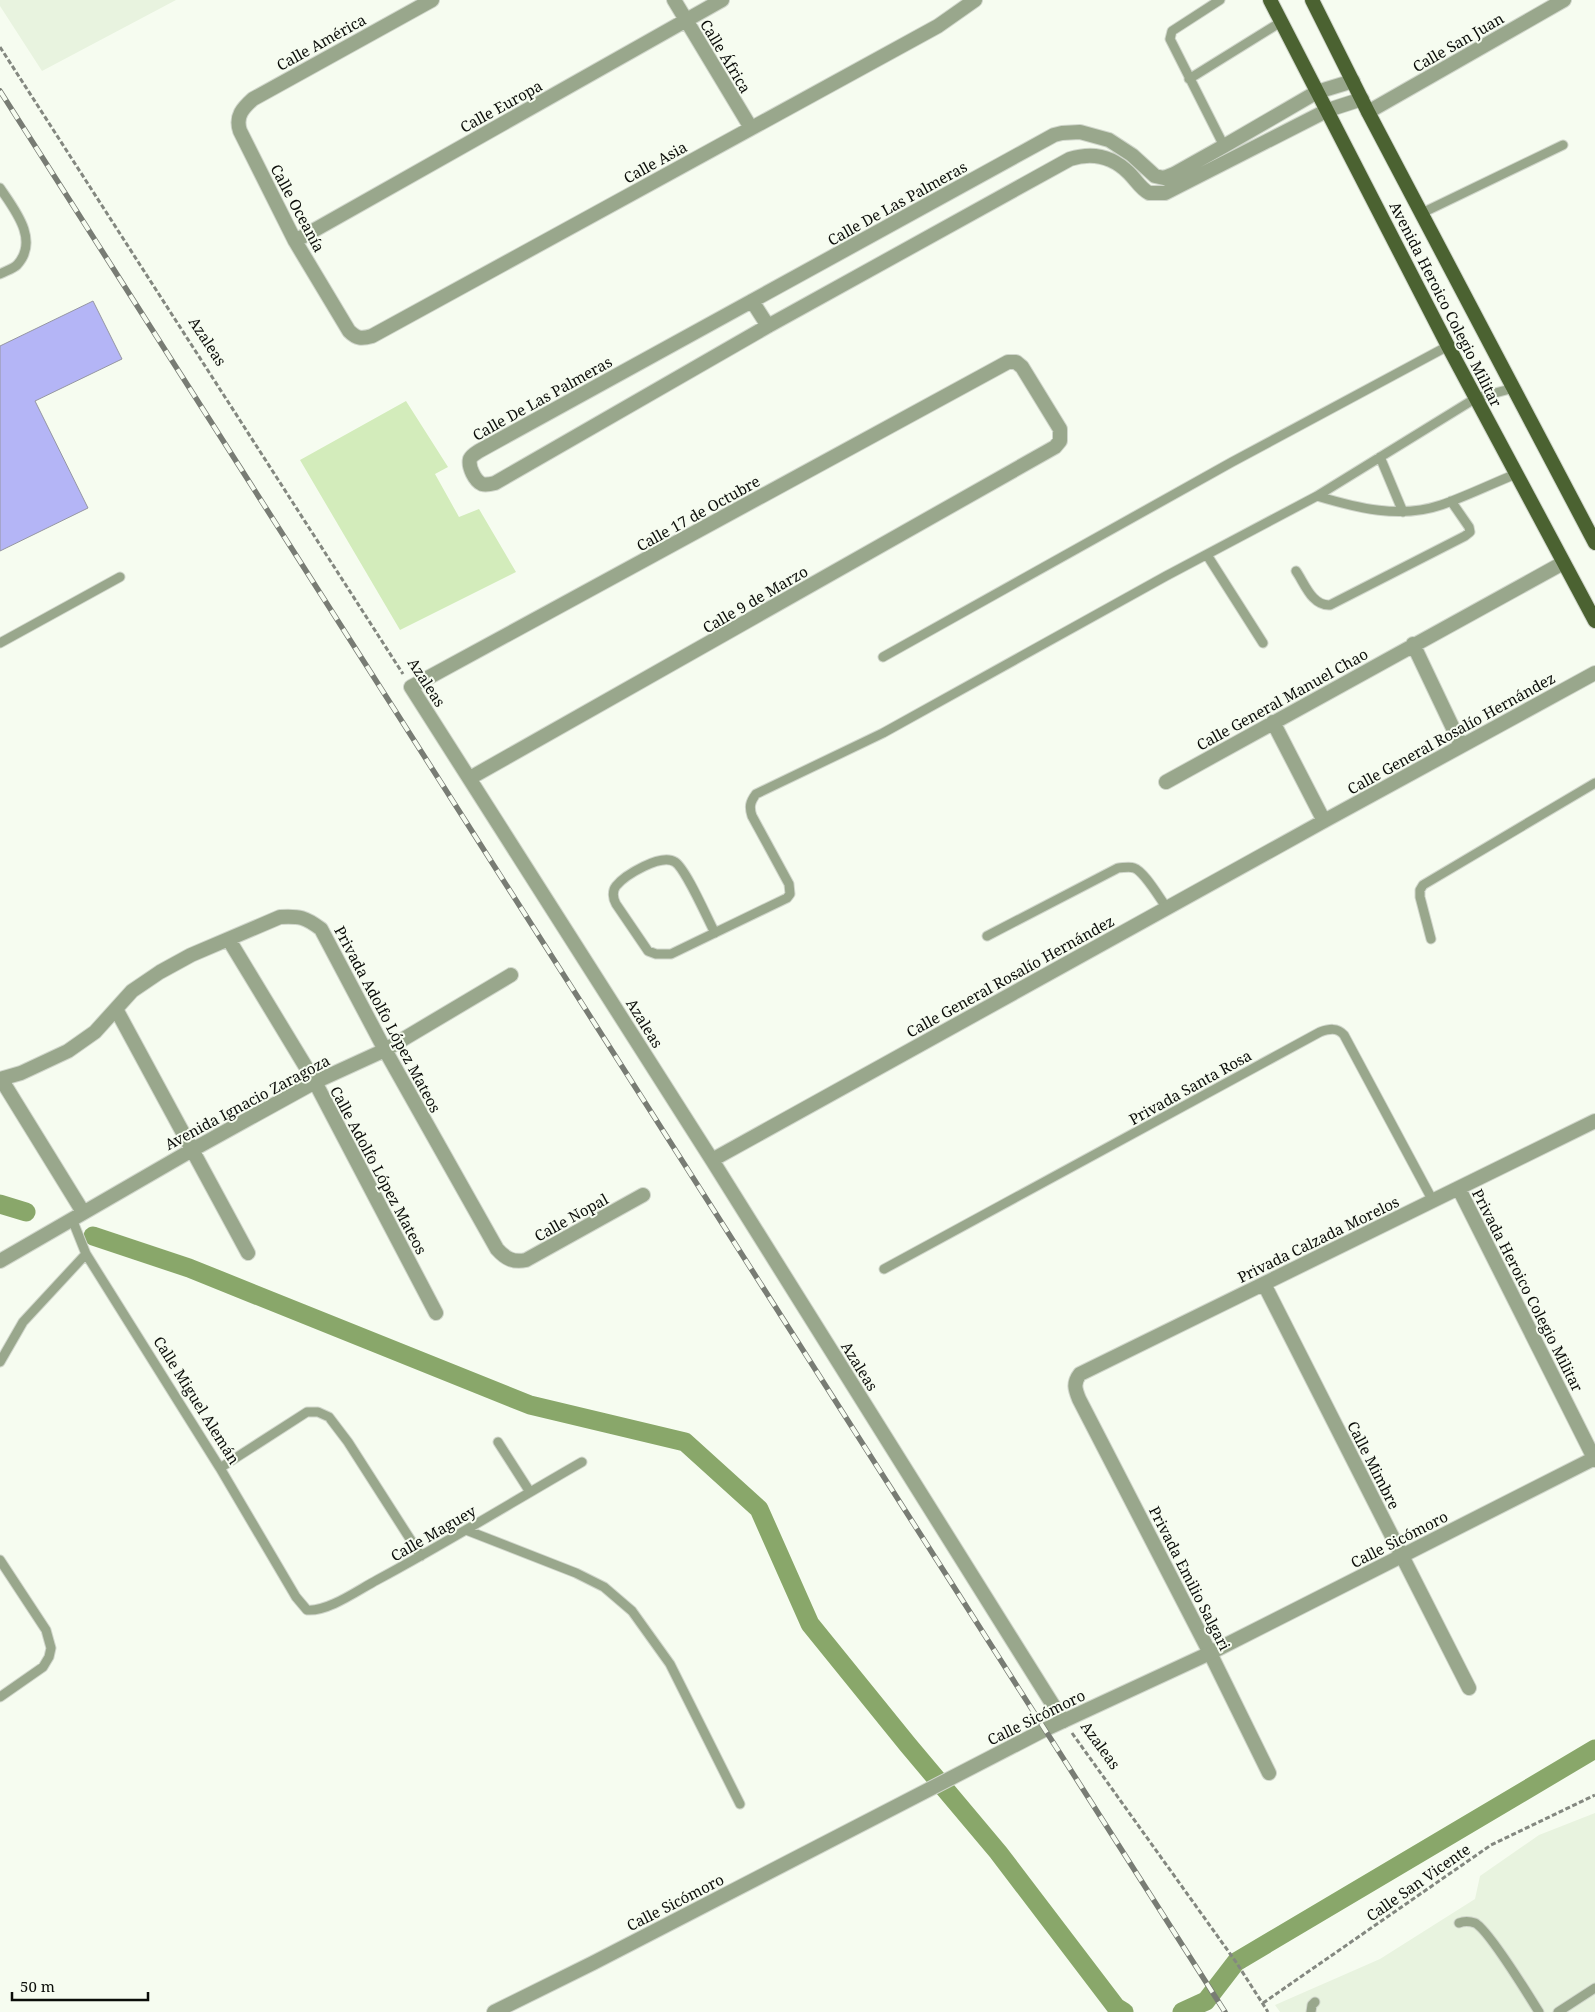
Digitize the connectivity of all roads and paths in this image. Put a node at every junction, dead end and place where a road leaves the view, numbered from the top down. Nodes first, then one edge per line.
1 (432, 0) edge
2 (674, 0) edge
3 (722, 0) edge
4 (975, 0) edge
5 (1220, 0) edge
6 (1270, 0) edge
7 (1312, 0) edge
8 (1564, 0) edge
9 (686, 20) junction
10 (1280, 22) junction
11 (0, 47) edge
12 (1189, 79) junction
13 (1353, 81) junction
14 (1317, 92) junction
15 (253, 99) joint
16 (1362, 99) junction
17 (1328, 110) junction
18 (1368, 112) junction
19 (751, 128) junction
20 (1093, 135) junction
21 (1563, 145) dead end
22 (1224, 146) junction
23 (1096, 155) junction
24 (0, 188) edge
25 (1422, 213) junction
26 (295, 241) junction
27 (0, 274) edge
28 (752, 301) junction
29 (768, 326) junction
30 (349, 331) joint
31 (1448, 346) junction
32 (999, 367) joint
33 (1514, 388) junction
34 (1476, 398) junction
35 (1380, 457) junction
36 (1516, 474) junction
37 (1317, 496) junction
38 (1451, 501) junction
39 (1403, 512) junction
40 (1595, 543) edge
41 (1207, 555) junction
42 (1563, 563) junction
43 (1296, 571) dead end
44 (120, 577) dead end
45 (1595, 621) edge
46 (0, 643) edge
47 (1263, 643) dead end
48 (1413, 644) junction
49 (883, 656) dead end
50 (1595, 673) edge
51 (411, 687) junction
52 (1273, 722) junction
53 (1461, 745) junction
54 (470, 778) junction
55 (1166, 782) dead end
56 (1595, 783) edge
57 (1324, 821) junction
58 (1167, 908) junction
59 (715, 933) junction
60 (987, 936) dead end
61 (1431, 939) dead end
62 (228, 940) junction
63 (511, 975) dead end
64 (116, 1009) junction
65 (385, 1050) junction
66 (0, 1079) edge
67 (315, 1082) junction
68 (1595, 1121) edge
69 (192, 1150) junction
70 (712, 1160) junction
71 (1459, 1189) junction
72 (644, 1196) dead end
73 (1433, 1201) junction
74 (78, 1215) junction
75 (248, 1253) dead end
76 (86, 1254) junction
77 (0, 1261) edge
78 (513, 1261) joint
79 (884, 1269) dead end
80 (1264, 1284) junction
81 (436, 1313) dead end
82 (0, 1362) edge
83 (1079, 1399) joint
84 (498, 1442) dead end
85 (1595, 1459) edge
86 (582, 1462) dead end
87 (220, 1468) junction
88 (530, 1492) junction
89 (466, 1530) junction
90 (421, 1556) junction
91 (1403, 1556) junction
92 (0, 1560) edge
93 (296, 1597) joint
94 (1210, 1653) junction
95 (1469, 1688) dead end
96 (0, 1697) edge
97 (1063, 1721) junction
98 (1269, 1773) dead end
99 (1595, 1795) edge
100 (740, 1804) dead end
101 (1459, 1923) dead end
102 (1595, 1988) edge
103 (1315, 2002) dead end
104 (1262, 2003) junction
105 (494, 2012) edge
106 (1268, 2012) edge
107 (1311, 2012) edge
108 (1539, 2012) edge
109 (1558, 2012) edge

1 - 15 street, Calle América
2 - 9 street, Calle África
3 - 9 street, Calle Europa
4 - 19 street, Calle Asia
5 - 12 lane
6 - 10 main road, Avenida Heroico Colegio Militar
7 - 13 main road, Avenida Heroico Colegio Militar
8 - 18 street, Calle San Juan
9 - 19 street, Calle África
9 - 26 street, Calle Europa
10 - 12 lane
10 - 14 main road, Avenida Heroico Colegio Militar
11 - 51 path, Azaleas
12 - 22 lane
13 - 14 street, Calle De Las Palmeras
13 - 16 main road, Avenida Heroico Colegio Militar
14 - 17 main road, Avenida Heroico Colegio Militar
14 - 22 street, Calle De Las Palmeras
15 - 26 street, Calle Oceanía
16 - 17 street
16 - 18 main road, Avenida Heroico Colegio Militar
17 - 23 street
17 - 31 main road, Avenida Heroico Colegio Militar
18 - 25 main road, Avenida Heroico Colegio Militar
19 - 30 street, Calle Asia
20 - 22 street, Calle De Las Palmeras
20 - 23 street
20 - 28 street, Calle De Las Palmeras
21 - 25 lane
23 - 29 street, Calle De Las Palmeras
24 - 27 lane
25 - 33 main road, Avenida Heroico Colegio Militar
26 - 30 street, Calle Oceanía
28 - 29 street
28 - 29 street, Calle De Las Palmeras
31 - 34 main road, Avenida Heroico Colegio Militar
31 - 49 lane
32 - 51 street, Calle 17 de Octubre
32 - 54 street, Calle 9 de Marzo
33 - 34 lane
33 - 40 main road, Avenida Heroico Colegio Militar
34 - 35 lane
34 - 36 main road, Avenida Heroico Colegio Militar
35 - 37 lane
35 - 39 lane
36 - 38 lane
36 - 42 main road, Avenida Heroico Colegio Militar
37 - 39 lane
37 - 41 lane
38 - 39 lane
38 - 43 lane
41 - 47 lane
41 - 59 lane
42 - 45 main road, Avenida Heroico Colegio Militar
42 - 48 street, Calle General Manuel Chao
44 - 46 lane
48 - 52 street, Calle General Manuel Chao
48 - 53 street
50 - 53 street, Calle General Rosalío Hernández
51 - 54 street, Azaleas
52 - 55 street, Calle General Manuel Chao
52 - 57 street
53 - 57 street, Calle General Rosalío Hernández
54 - 70 street, Azaleas
56 - 61 lane
57 - 58 street, Calle General Rosalío Hernández
58 - 60 lane
58 - 70 street, Calle General Rosalío Hernández
59 - 59 lane
62 - 64 street, Privada Adolfo López Mateos
62 - 65 street, Privada Adolfo López Mateos
62 - 67 street, Calle Adolfo López Mateos
63 - 65 street, Avenida Ignacio Zaragoza
64 - 66 street, Privada Adolfo López Mateos
64 - 69 street
65 - 67 street, Avenida Ignacio Zaragoza
65 - 78 street, Privada Adolfo López Mateos
66 - 74 street, Calle Miguel Alemán
67 - 69 street, Avenida Ignacio Zaragoza
67 - 81 street, Calle Adolfo López Mateos
68 - 71 street, Privada Calzada Morelos
69 - 74 street, Avenida Ignacio Zaragoza
69 - 75 street
70 - 97 street, Azaleas
71 - 73 street, Privada Calzada Morelos
71 - 85 street, Privada Heroico Colegio Militar
72 - 78 street, Calle Nopal
73 - 79 lane, Privada Santa Rosa
73 - 80 street, Privada Calzada Morelos
74 - 76 lane, Calle Miguel Alemán
74 - 77 street, Avenida Ignacio Zaragoza
76 - 82 lane
76 - 87 lane, Calle Miguel Alemán
80 - 83 street, Privada Calzada Morelos
80 - 91 street, Calle Mimbre
83 - 94 street, Privada Emilio Salgari
84 - 88 lane
85 - 91 street, Calle Sicómoro
86 - 88 lane, Calle Maguey
87 - 90 lane
87 - 93 lane, Calle Miguel Alemán
88 - 89 lane, Calle Maguey
89 - 90 lane, Calle Maguey
89 - 100 lane
90 - 93 lane, Calle Maguey
91 - 94 street, Calle Sicómoro
91 - 95 street, Calle Mimbre
92 - 96 lane
94 - 97 street, Calle Sicómoro
94 - 98 street, Privada Emilio Salgari
97 - 104 path, Azaleas
97 - 105 street, Calle Sicómoro
99 - 104 path, Calle San Vicente
101 - 108 lane
102 - 109 lane
103 - 107 lane
104 - 106 path, Azaleas

